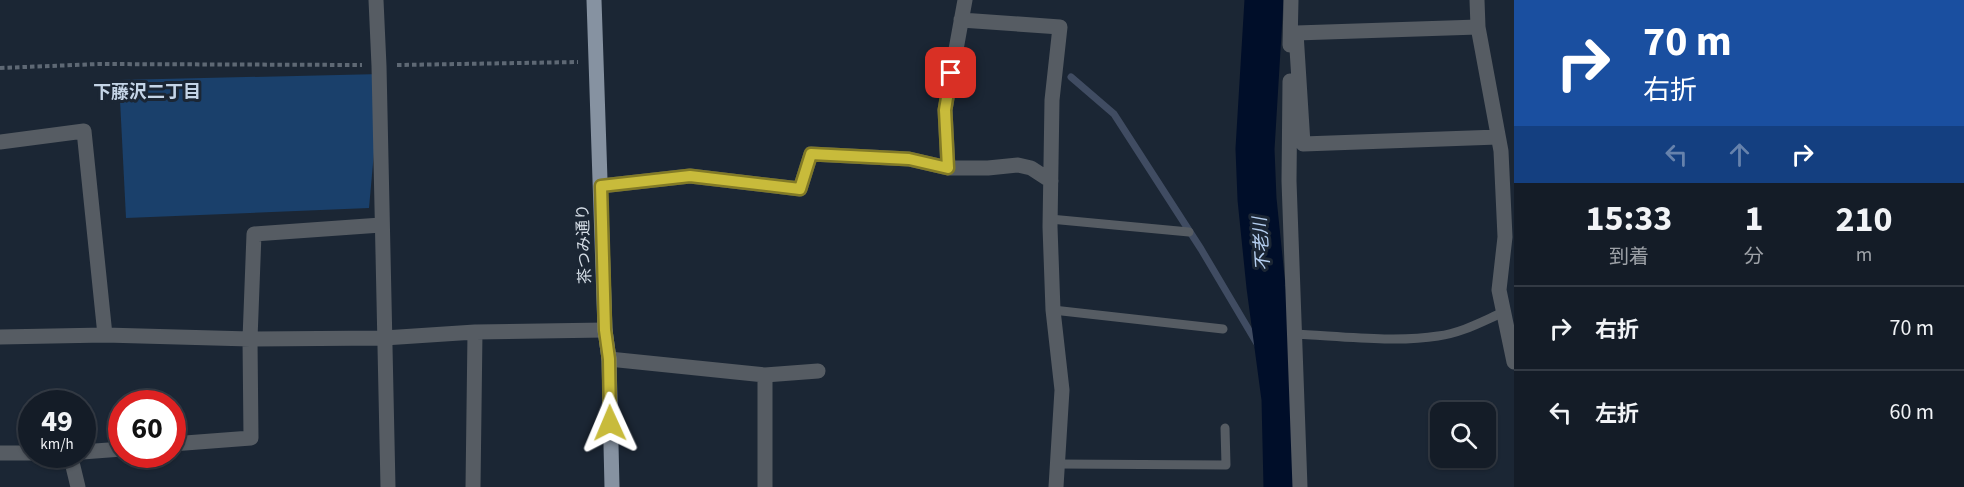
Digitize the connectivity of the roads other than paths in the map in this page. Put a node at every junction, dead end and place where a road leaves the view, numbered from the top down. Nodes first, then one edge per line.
1 (376, 0) edge
2 (594, 0) edge
3 (965, 0) edge
4 (1291, 0) edge
5 (1477, 0) edge
6 (961, 20) junction
7 (1478, 27) junction
8 (1498, 137) junction
9 (0, 142) edge
10 (948, 168) junction
11 (1051, 181) junction
12 (601, 186) junction
13 (1050, 219) junction
14 (381, 225) junction
15 (1189, 232) dead end
16 (1507, 273) edge
17 (1053, 310) junction
18 (1504, 312) junction
19 (1223, 329) dead end
20 (605, 330) junction
21 (475, 332) junction
22 (1293, 334) junction
23 (105, 335) junction
24 (0, 337) edge
25 (384, 338) junction
26 (250, 339) junction
27 (609, 359) junction
28 (1514, 362) edge
29 (818, 371) dead end
30 (765, 375) junction
31 (1225, 428) dead end
32 (186, 443) edge
33 (0, 453) edge
34 (18, 453) edge
35 (1058, 464) junction
36 (73, 468) edge
37 (78, 487) edge
38 (388, 487) edge
39 (473, 487) edge
40 (612, 487) edge
41 (765, 487) edge
42 (1056, 487) edge
43 (1300, 487) edge

1 - 14 street
2 - 12 main road, 茶つみ通り
3 - 6 street
4 - 22 street
5 - 7 street
6 - 10 street
6 - 11 street
7 - 8 street
7 - 8 street
8 - 16 street
9 - 23 street
10 - 11 street
10 - 12 street
11 - 13 street
12 - 20 main road, 茶つみ通り
13 - 15 lane
13 - 17 street
14 - 25 street
14 - 26 street
16 - 18 street
17 - 19 lane
17 - 35 street
18 - 22 lane
18 - 28 street
20 - 21 street
20 - 27 main road, 茶つみ通り
21 - 25 street
21 - 39 street
22 - 43 street
23 - 24 street
23 - 26 street
25 - 26 street
25 - 38 street
26 - 32 street
27 - 30 street
27 - 40 main road, 茶つみ通り
29 - 30 street
30 - 41 street
31 - 35 lane
33 - 34 street
35 - 42 street
36 - 37 street

